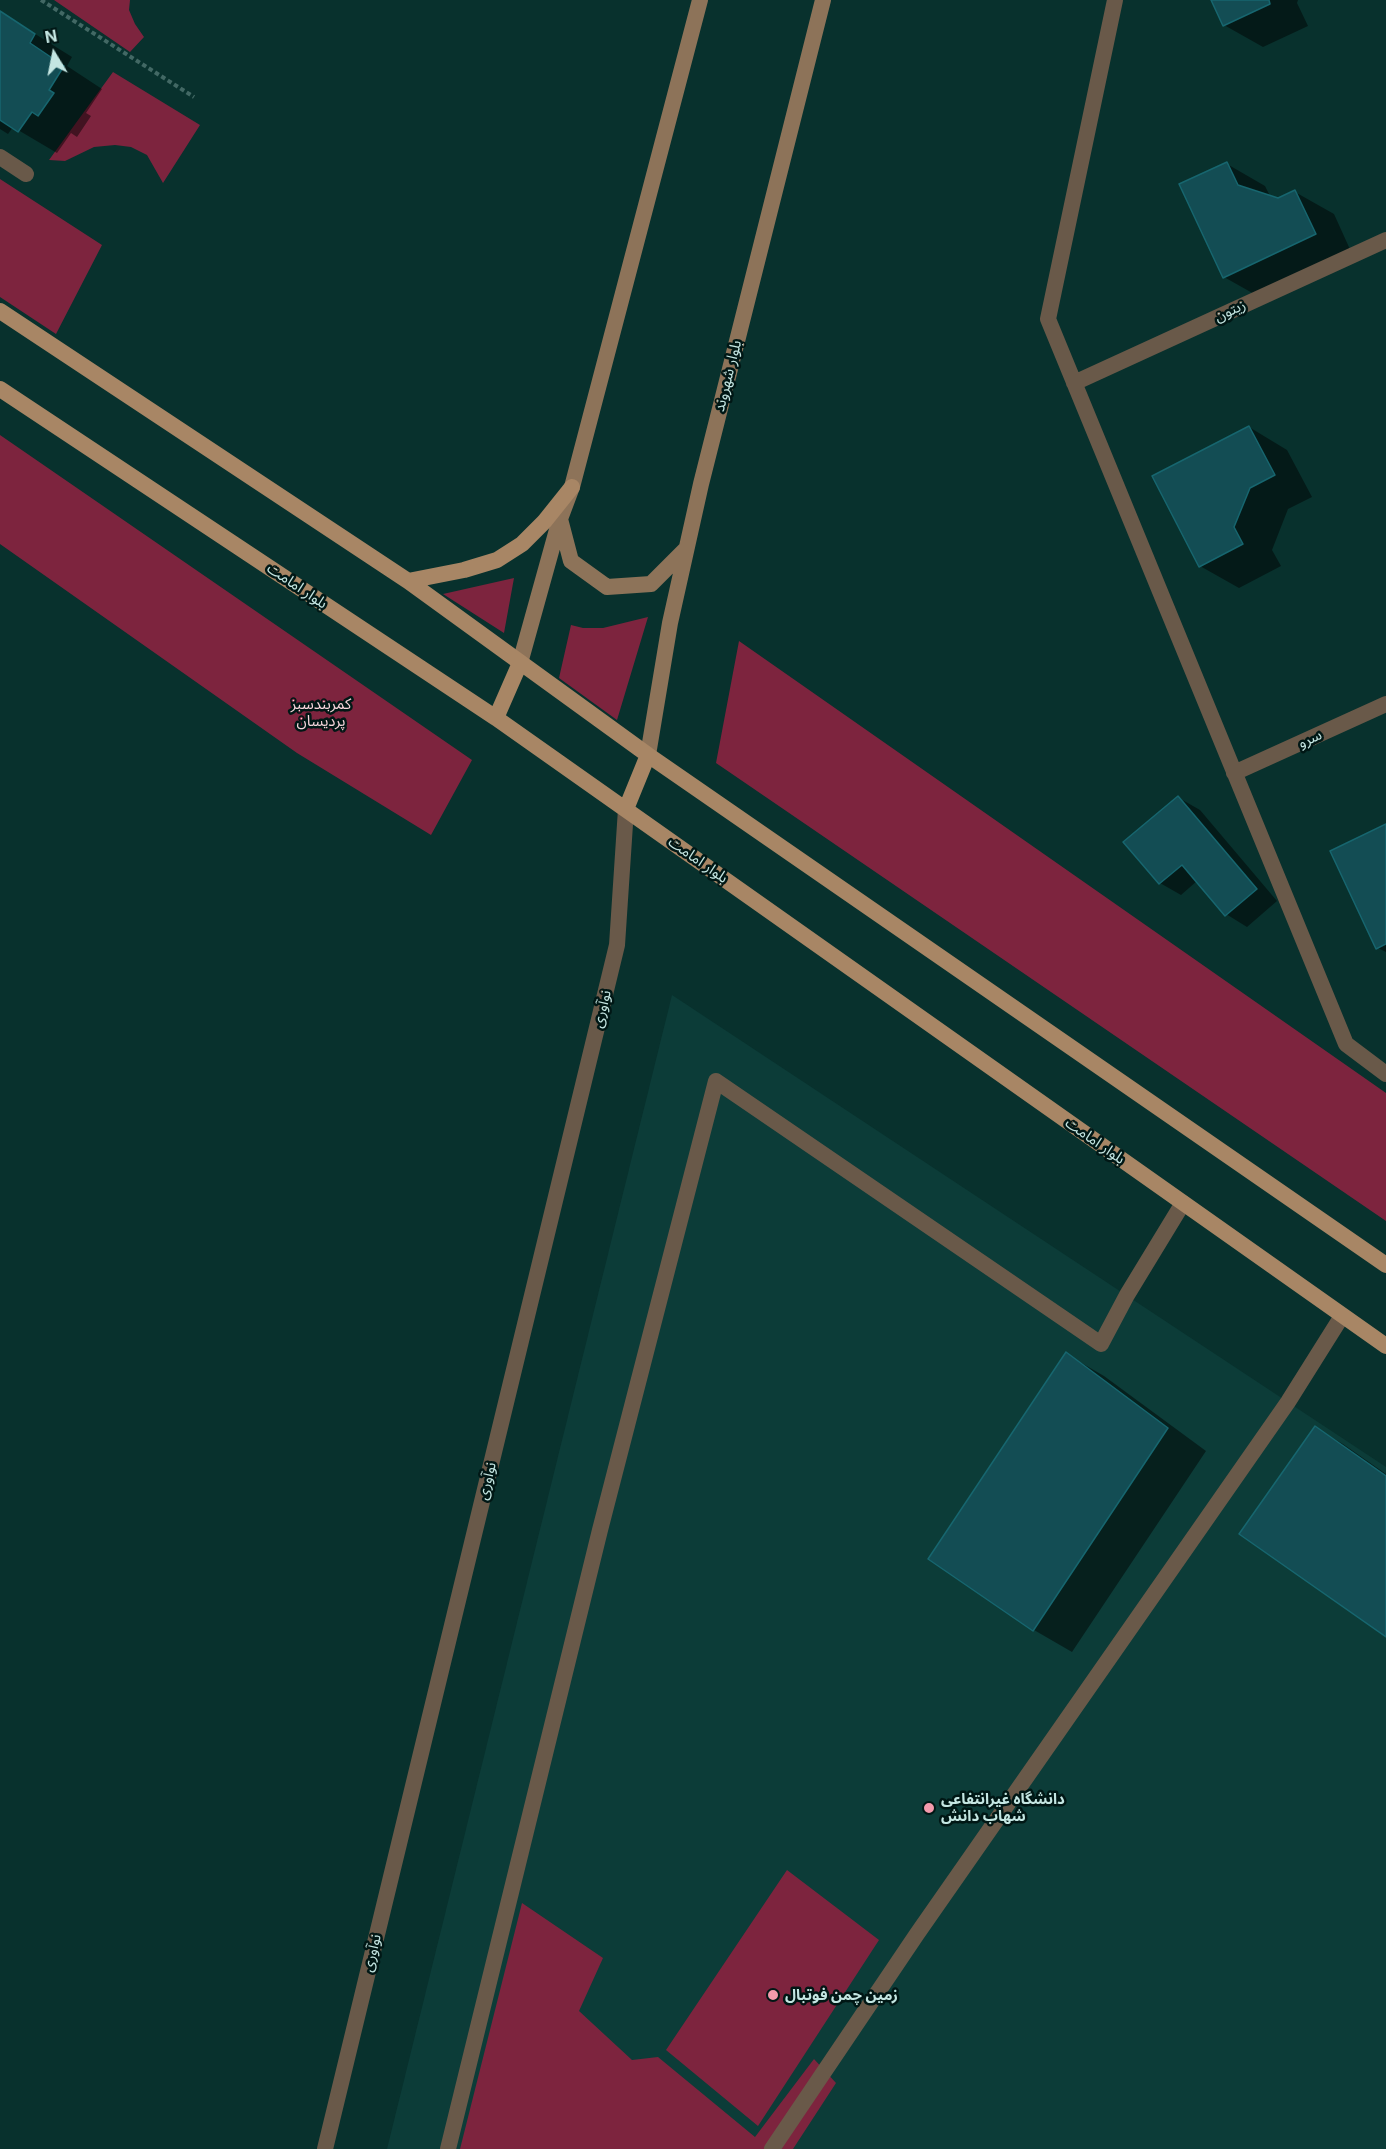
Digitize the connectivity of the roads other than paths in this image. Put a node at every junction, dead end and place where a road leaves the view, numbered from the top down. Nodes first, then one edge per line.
1 (700, 0) edge
2 (823, 0) edge
3 (1115, 0) edge
4 (0, 157) edge
5 (26, 174) dead end
6 (1386, 240) edge
7 (0, 311) edge
8 (1074, 383) junction
9 (0, 389) edge
10 (572, 487) junction
11 (560, 519) junction
12 (686, 549) junction
13 (408, 581) junction
14 (520, 663) junction
15 (1386, 704) edge
16 (496, 718) junction
17 (648, 754) junction
18 (1234, 773) junction
19 (626, 809) junction
20 (1386, 1074) edge
21 (1183, 1203) junction
22 (1386, 1265) edge
23 (1342, 1316) junction
24 (1386, 1346) edge
25 (325, 2149) edge
26 (448, 2149) edge
27 (772, 2149) edge

1 - 10 main road
2 - 12 main road, بلوار شهروند
3 - 8 street
4 - 5 street
6 - 8 street, زیتون
7 - 13 main road
8 - 18 street
9 - 16 main road, بلوار امامت
10 - 11 main road
10 - 13 main road
11 - 12 main road
11 - 14 main road
12 - 17 main road, بلوار شهروند
13 - 14 main road
14 - 16 main road
14 - 17 main road
15 - 18 street, سرو
16 - 19 main road, بلوار امامت
17 - 19 main road
17 - 22 main road
18 - 20 street
19 - 21 main road, بلوار امامت
19 - 25 street, نوآوری
21 - 23 main road, بلوار امامت
21 - 26 street
23 - 24 main road, بلوار امامت
23 - 27 street

